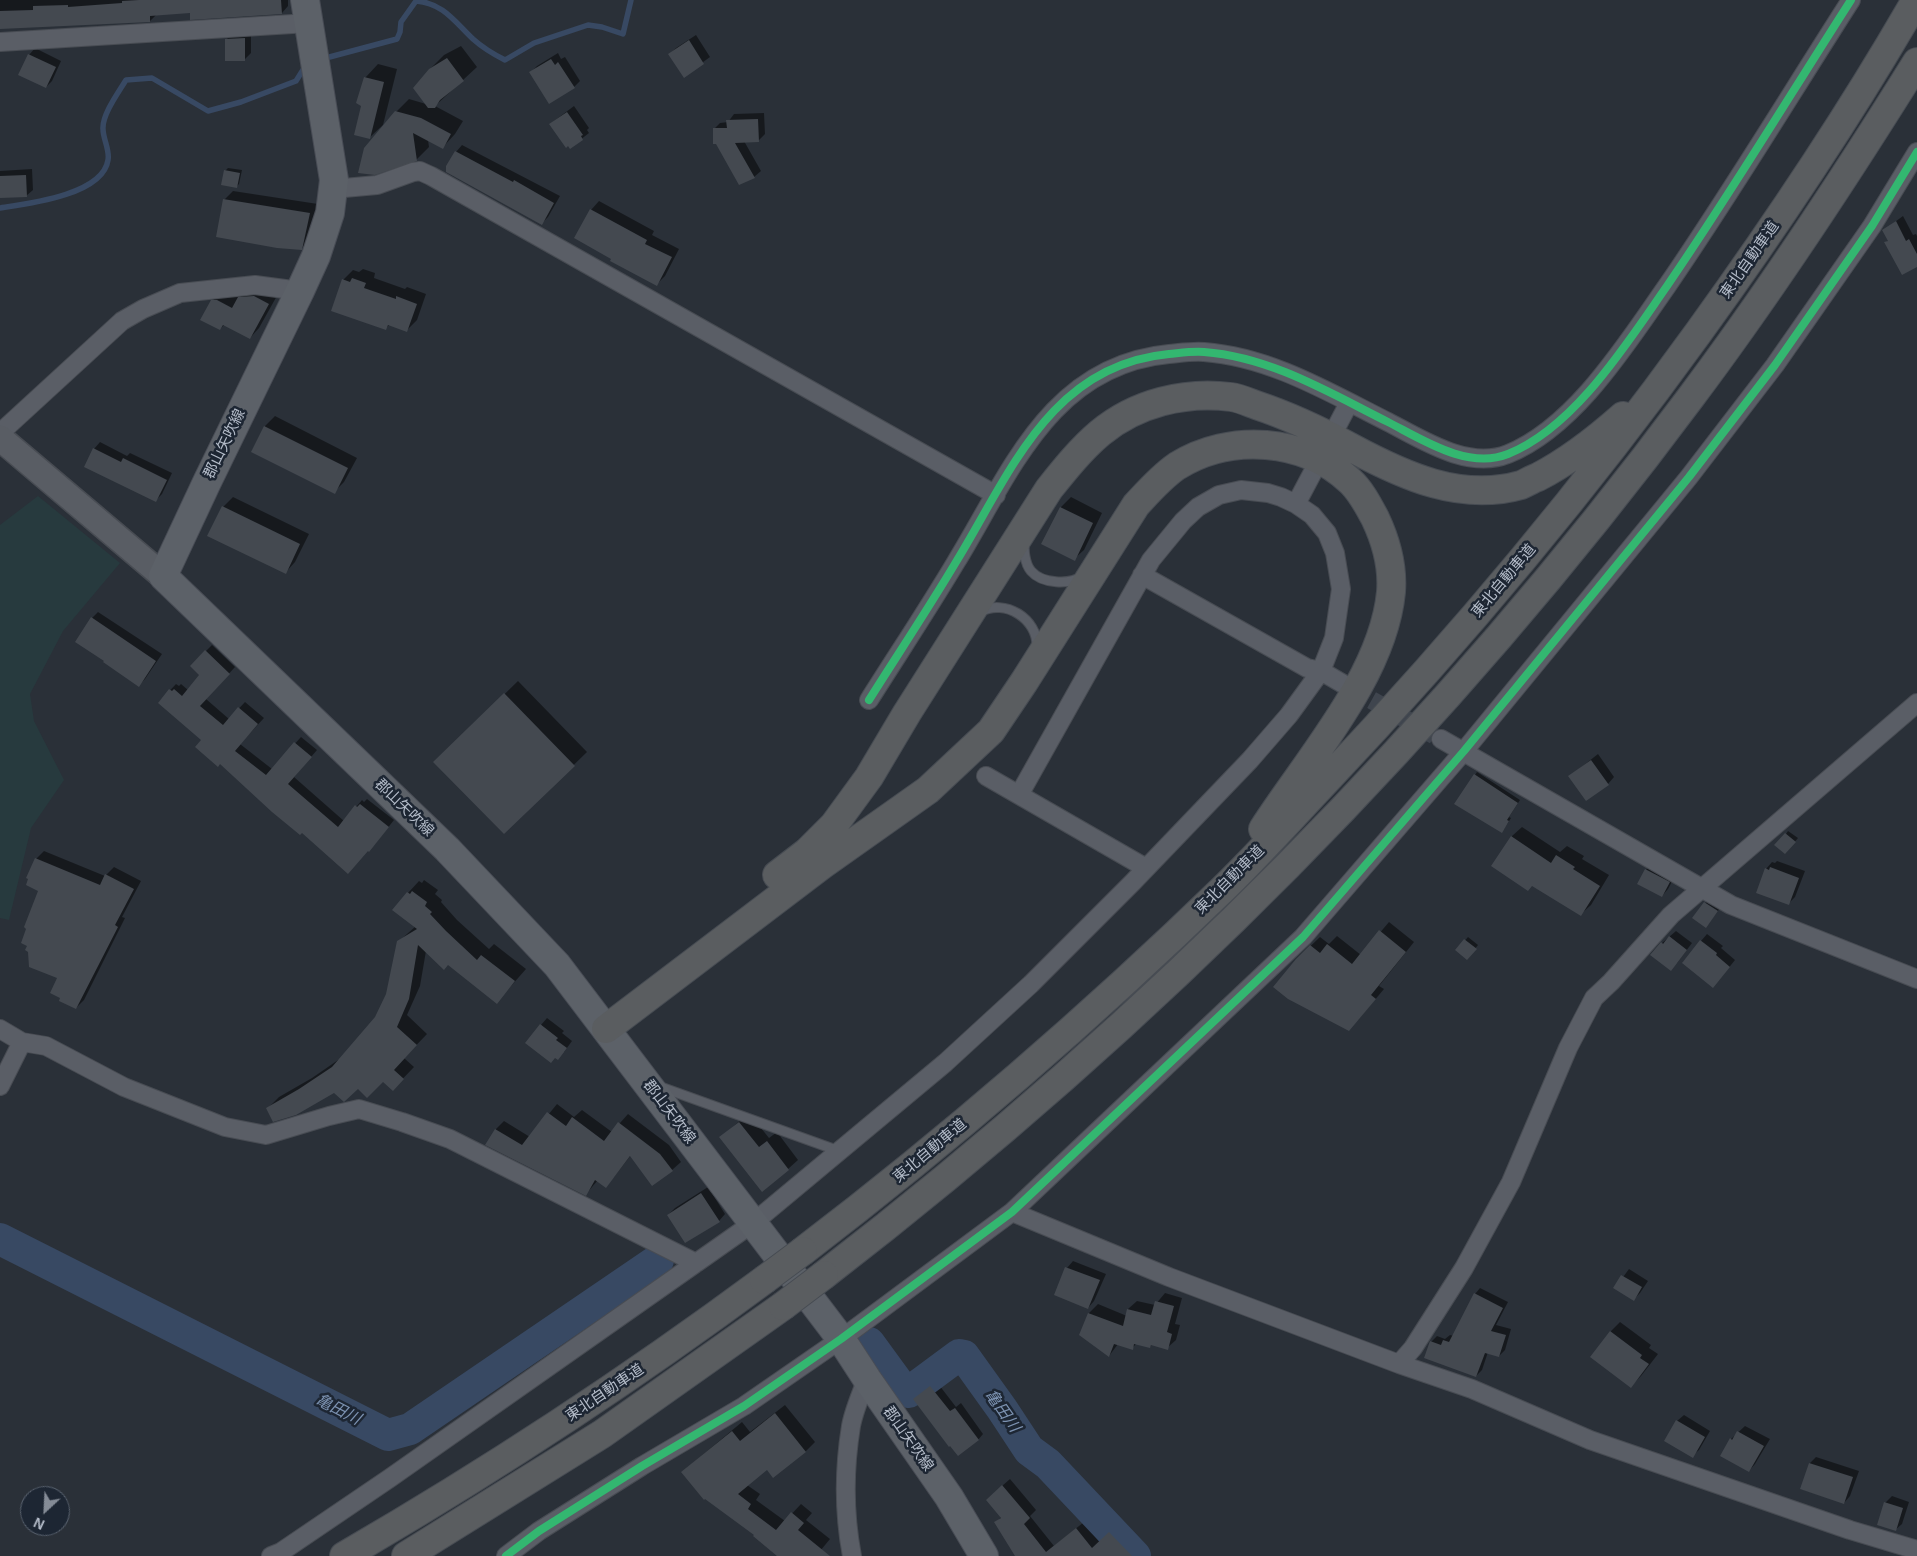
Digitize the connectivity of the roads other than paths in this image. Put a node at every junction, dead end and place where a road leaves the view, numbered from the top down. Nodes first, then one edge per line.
1 (1851, 0) edge
2 (1916, 0) edge
3 (307, 11) edge
4 (0, 42) edge
5 (1917, 62) edge
6 (1917, 152) edge
7 (333, 189) junction
8 (300, 291) junction
9 (1665, 378) junction
10 (1349, 403) junction
11 (1338, 424) dead end
12 (0, 434) edge
13 (0, 438) edge
14 (1314, 470) dead end
15 (996, 495) junction
16 (1296, 504) junction
17 (1030, 518) junction
18 (1100, 561) junction
19 (163, 576) junction
20 (1142, 576) junction
21 (958, 633) junction
22 (1036, 663) junction
23 (1321, 671) junction
24 (1345, 685) tunnel mouth
25 (869, 700) dead end
26 (1917, 703) edge
27 (1441, 739) tunnel mouth
28 (1464, 751) junction
29 (986, 776) dead end
30 (1019, 795) junction
31 (1146, 868) junction
32 (1228, 883) junction
33 (1703, 889) junction
34 (1917, 979) edge
35 (600, 1022) junction
36 (0, 1029) edge
37 (22, 1042) junction
38 (646, 1081) junction
39 (0, 1086) edge
40 (839, 1151) junction
41 (1012, 1212) junction
42 (753, 1223) junction
43 (696, 1263) junction
44 (841, 1339) junction
45 (1399, 1364) junction
46 (866, 1379) junction
47 (457, 1526) junction
48 (1917, 1550) edge
49 (271, 1556) edge
50 (344, 1556) edge
51 (406, 1556) edge
52 (420, 1556) edge
53 (506, 1556) edge
54 (852, 1556) edge
55 (984, 1556) edge

1 - 10 street
2 - 9 highway, 東北自動車道
3 - 4 street
3 - 7 main road, 郡山矢吹線
5 - 47 highway, 東北自動車道, bridge
6 - 28 street
7 - 8 main road, 郡山矢吹線
7 - 15 street
8 - 12 street
8 - 19 main road, 郡山矢吹線
9 - 17 highway
9 - 32 highway, 東北自動車道
10 - 11 street
10 - 15 street
13 - 19 street
14 - 16 street
15 - 25 street
16 - 20 street
16 - 23 street
17 - 18 lane
17 - 21 highway
18 - 22 highway
18 - 32 highway
19 - 35 main road, 郡山矢吹線
20 - 23 street
20 - 30 street
21 - 22 lane
21 - 35 highway
22 - 35 highway
23 - 24 street
23 - 31 street
26 - 33 street
27 - 28 street
28 - 33 street
28 - 41 street
29 - 30 street
30 - 31 street
31 - 40 street
32 - 50 highway, 東北自動車道, bridge
33 - 34 street
33 - 45 street
35 - 38 main road, 郡山矢吹線
36 - 37 street
37 - 39 street
37 - 43 street
38 - 40 lane
38 - 42 main road, 郡山矢吹線
40 - 42 street
41 - 44 street
41 - 45 street
42 - 43 street
42 - 44 main road, 郡山矢吹線
43 - 49 street
44 - 46 main road, 郡山矢吹線
44 - 53 street
45 - 48 street
46 - 54 street
46 - 55 main road, 郡山矢吹線
47 - 51 highway, 東北自動車道
47 - 52 highway

